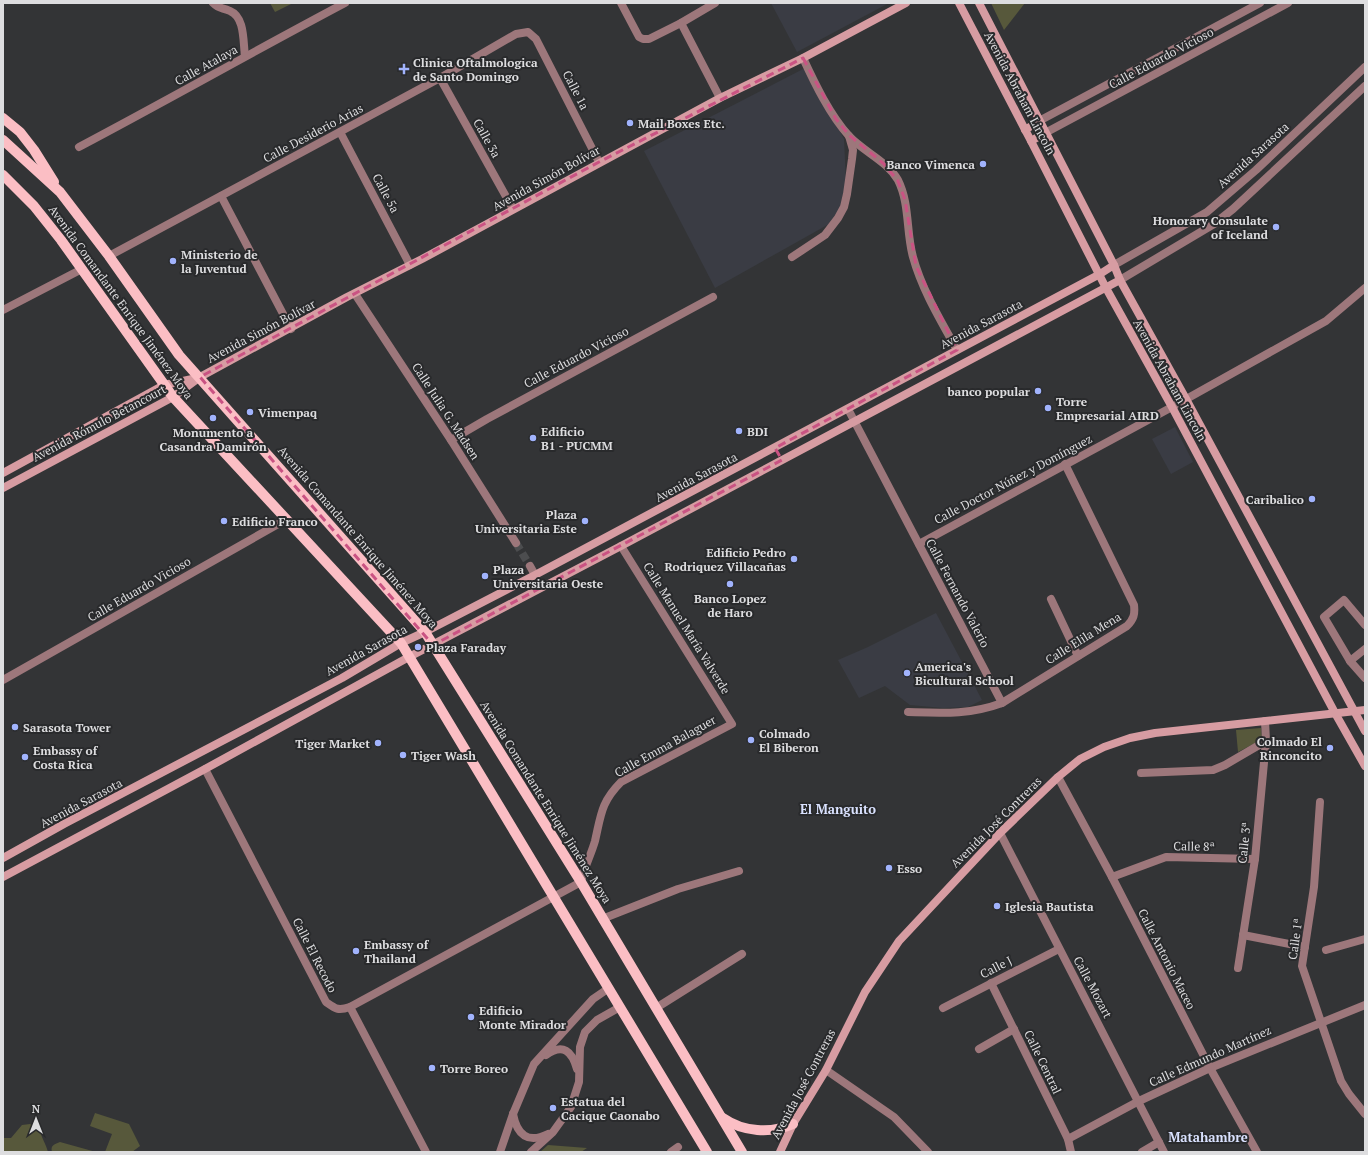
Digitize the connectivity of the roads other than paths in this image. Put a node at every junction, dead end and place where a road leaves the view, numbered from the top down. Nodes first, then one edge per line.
1 (213, 3) edge
2 (345, 3) edge
3 (621, 3) edge
4 (715, 3) edge
5 (906, 3) edge
6 (959, 3) edge
7 (979, 3) edge
8 (1260, 3) edge
9 (1288, 3) edge
10 (681, 23) junction
11 (528, 32) joint
12 (1168, 53) junction
13 (245, 56) junction
14 (803, 58) junction
15 (1175, 64) junction
16 (1365, 66) edge
17 (440, 78) junction
18 (1365, 86) edge
19 (1341, 89) junction
20 (720, 98) junction
21 (1351, 99) junction
22 (3, 118) edge
23 (1039, 121) junction
24 (1025, 130) junction
25 (340, 132) junction
26 (1045, 133) junction
27 (849, 135) junction
28 (3, 140) edge
29 (1031, 140) junction
30 (79, 147) dead end
31 (600, 162) junction
32 (1256, 170) junction
33 (3, 175) edge
34 (1265, 179) junction
35 (60, 192) junction
36 (221, 196) junction
37 (513, 209) junction
38 (109, 256) junction
39 (792, 257) dead end
40 (410, 265) junction
41 (1114, 265) junction
42 (82, 269) junction
43 (1100, 274) junction
44 (1120, 280) junction
45 (1106, 288) junction
46 (1363, 290) edge
47 (355, 294) junction
48 (713, 297) dead end
49 (1365, 299) edge
50 (3, 310) edge
51 (291, 329) junction
52 (957, 350) junction
53 (200, 377) junction
54 (164, 385) junction
55 (173, 397) junction
56 (1186, 399) junction
57 (1172, 408) junction
58 (848, 409) junction
59 (854, 421) junction
60 (451, 440) junction
61 (775, 448) junction
62 (782, 460) junction
63 (1066, 464) junction
64 (3, 473) edge
65 (3, 488) edge
66 (287, 519) junction
67 (516, 543) tunnel mouth
68 (919, 544) junction
69 (621, 546) junction
70 (530, 566) tunnel mouth
71 (535, 575) junction
72 (1050, 599) dead end
73 (1365, 625) edge
74 (425, 632) junction
75 (400, 643) junction
76 (433, 645) junction
77 (1365, 649) edge
78 (1078, 656) junction
79 (409, 657) junction
80 (1350, 661) junction
81 (1365, 678) edge
82 (3, 680) edge
83 (1002, 703) junction
84 (1365, 710) edge
85 (908, 712) dead end
86 (1354, 712) junction
87 (1335, 713) junction
88 (1265, 721) junction
89 (732, 724) joint
90 (1365, 731) edge
91 (1266, 741) junction
92 (1365, 766) edge
93 (205, 769) junction
94 (1141, 773) dead end
95 (1058, 777) junction
96 (1320, 802) dead end
97 (1000, 833) junction
98 (3, 858) edge
99 (1255, 859) junction
100 (739, 870) dead end
101 (3, 877) edge
102 (1112, 877) junction
103 (581, 882) junction
104 (554, 897) junction
105 (602, 919) junction
106 (1243, 935) junction
107 (1365, 939) edge
108 (1305, 947) junction
109 (1059, 949) junction
110 (1326, 950) dead end
111 (742, 954) dead end
112 (1238, 968) dead end
113 (991, 983) junction
114 (609, 988) junction
115 (1365, 1004) edge
116 (350, 1007) junction
117 (620, 1007) junction
118 (656, 1008) junction
119 (943, 1008) dead end
120 (1321, 1022) junction
121 (1014, 1029) junction
122 (979, 1049) dead end
123 (534, 1064) junction
124 (1210, 1068) junction
125 (826, 1070) junction
126 (579, 1082) junction
127 (1139, 1101) junction
128 (513, 1114) junction
129 (1365, 1114) edge
130 (721, 1116) junction
131 (793, 1124) junction
132 (553, 1132) junction
133 (1068, 1139) junction
134 (1159, 1142) junction
135 (426, 1152) edge
136 (500, 1152) edge
137 (531, 1152) edge
138 (708, 1152) edge
139 (742, 1152) edge
140 (780, 1152) edge
141 (928, 1152) edge
142 (1070, 1152) edge
143 (1142, 1152) edge
144 (1164, 1152) edge
145 (1257, 1152) edge

1 - 13 street
2 - 13 street, Calle Atalaya
3 - 10 street
4 - 10 street
5 - 14 main road, Avenida Simón Bolívar
6 - 24 main road, Avenida Abraham Lincoln
7 - 23 main road, Avenida Abraham Lincoln
8 - 12 street, Calle Eduardo Vicioso
9 - 15 street, Calle Eduardo Vicioso
10 - 20 street
11 - 17 street, Calle Desiderio Arias
11 - 31 street, Calle 1a
12 - 15 street
12 - 23 street, Calle Eduardo Vicioso
13 - 30 street, Calle Atalaya
14 - 20 main road, Avenida Simón Bolívar
14 - 27 street
15 - 26 street, Calle Eduardo Vicioso
16 - 19 street, Avenida Sarasota
17 - 25 street, Calle Desiderio Arias
17 - 37 street, Calle 3a
18 - 21 street, Avenida Sarasota
19 - 21 street
19 - 32 street, Avenida Sarasota
20 - 31 main road, Avenida Simón Bolívar
21 - 34 street, Avenida Sarasota
22 - 35 main road
23 - 24 main road
23 - 26 main road, Avenida Abraham Lincoln
24 - 29 main road, Avenida Abraham Lincoln
25 - 36 street, Calle Desiderio Arias
25 - 40 street, Calle 5a
26 - 29 main road
26 - 41 main road, Avenida Abraham Lincoln
27 - 39 street
27 - 52 street
28 - 35 main road, Avenida Comandante Enrique Jiménez Moya
29 - 43 main road, Avenida Abraham Lincoln
31 - 37 main road, Avenida Simón Bolívar
32 - 34 street
32 - 41 street, Avenida Sarasota
33 - 42 main road, Avenida Comandante Enrique Jiménez Moya
34 - 44 street, Avenida Sarasota
35 - 38 main road, Avenida Comandante Enrique Jiménez Moya
36 - 38 street, Calle Desiderio Arias
36 - 51 street
37 - 40 main road, Avenida Simón Bolívar
38 - 53 main road, Avenida Comandante Enrique Jiménez Moya
40 - 47 main road, Avenida Simón Bolívar
41 - 43 main road, Avenida Sarasota
41 - 44 main road, Avenida Abraham Lincoln
42 - 50 street
42 - 54 main road, Avenida Comandante Enrique Jiménez Moya
43 - 45 main road, Avenida Abraham Lincoln
43 - 52 main road, Avenida Sarasota
44 - 45 main road, Avenida Sarasota
44 - 56 main road, Avenida Abraham Lincoln
45 - 57 main road, Avenida Abraham Lincoln
45 - 59 main road, Avenida Sarasota
46 - 49 street
46 - 56 street, Calle Doctor Núñez y Domínguez
47 - 51 main road, Avenida Simón Bolívar
47 - 60 street, Calle Julia G. Madsen
48 - 60 street, Calle Eduardo Vicioso
51 - 53 main road, Avenida Simón Bolívar
52 - 58 main road, Avenida Sarasota
53 - 54 main road, Avenida Rómulo Betancourt
53 - 55 main road, Avenida Rómulo Betancourt
53 - 74 main road, Avenida Comandante Enrique Jiménez Moya
54 - 55 main road, Avenida Comandante Enrique Jiménez Moya
54 - 64 main road, Avenida Rómulo Betancourt
55 - 65 main road, Avenida Rómulo Betancourt
55 - 66 main road, Avenida Comandante Enrique Jiménez Moya
56 - 57 street, Calle Doctor Núñez y Domínguez
56 - 86 main road, Avenida Abraham Lincoln
57 - 63 street, Calle Doctor Núñez y Domínguez
57 - 87 main road, Avenida Abraham Lincoln
58 - 59 street, Calle Fernando Valerio
58 - 61 main road, Avenida Sarasota
59 - 62 main road, Avenida Sarasota
59 - 68 street, Calle Fernando Valerio
60 - 67 street, Calle Julia G. Madsen
61 - 62 main road
61 - 71 main road, Avenida Sarasota
62 - 69 main road, Avenida Sarasota
63 - 68 street, Calle Doctor Núñez y Domínguez
63 - 78 street, Calle Elila Mena
66 - 75 main road, Avenida Comandante Enrique Jiménez Moya
66 - 82 street, Calle Eduardo Vicioso
68 - 83 street, Calle Fernando Valerio
69 - 76 main road, Avenida Sarasota
69 - 89 street, Calle Manuel María Valverde
70 - 71 street
71 - 74 main road, Avenida Sarasota
72 - 78 street
73 - 80 street
74 - 75 main road, Avenida Sarasota
74 - 76 main road, Avenida Comandante Enrique Jiménez Moya
75 - 79 main road, Avenida Comandante Enrique Jiménez Moya
75 - 98 main road, Avenida Sarasota
76 - 79 main road, Avenida Sarasota
76 - 103 main road, Avenida Comandante Enrique Jiménez Moya
77 - 80 street
78 - 83 street, Calle Elila Mena
79 - 93 main road, Avenida Sarasota
79 - 104 main road, Avenida Comandante Enrique Jiménez Moya
80 - 81 street
83 - 85 street
84 - 86 main road, Avenida José Contreras
86 - 87 main road, Avenida José Contreras
86 - 90 main road, Avenida Abraham Lincoln
87 - 88 main road, Avenida José Contreras
87 - 92 main road, Avenida Abraham Lincoln
88 - 91 street, Calle 3ª
88 - 95 main road, Avenida José Contreras
89 - 103 street, Calle Emma Balaguer
91 - 94 street
91 - 99 street, Calle 3ª
93 - 101 main road, Avenida Sarasota
93 - 116 street, Calle El Recodo
95 - 97 main road, Avenida José Contreras
95 - 102 street, Calle Antonio Maceo
96 - 108 street, Calle 1ª
97 - 109 street, Calle Mozart
97 - 125 main road, Avenida José Contreras
99 - 102 street, Calle 8ª
99 - 106 street, Calle 3ª
100 - 105 street
102 - 124 street, Calle Antonio Maceo
103 - 104 street
103 - 105 main road, Avenida Comandante Enrique Jiménez Moya
104 - 114 main road, Avenida Comandante Enrique Jiménez Moya
104 - 116 street
105 - 118 main road, Avenida Comandante Enrique Jiménez Moya
106 - 108 street
106 - 112 street, Calle 3ª
107 - 110 street
108 - 120 street, Calle 1ª
109 - 113 street, Calle J
109 - 127 street, Calle Mozart
111 - 118 street
113 - 119 street, Calle J
113 - 121 street, Calle Central
114 - 117 main road, Avenida Comandante Enrique Jiménez Moya
114 - 123 street
115 - 120 street, Calle Edmundo Martínez
116 - 135 street
117 - 126 street
117 - 138 main road, Avenida Comandante Enrique Jiménez Moya
118 - 130 main road, Avenida Comandante Enrique Jiménez Moya
120 - 124 street, Calle Edmundo Martínez
120 - 129 street, Calle 1ª
121 - 122 street
121 - 133 street, Calle Central
123 - 126 street
123 - 128 street
124 - 127 street, Calle Edmundo Martínez
124 - 145 street, Calle Antonio Maceo
125 - 131 main road, Avenida José Contreras
125 - 141 street
126 - 132 street
127 - 133 street, Calle Edmundo Martínez
127 - 134 street, Calle Mozart
128 - 132 street
128 - 136 street
130 - 131 main road
130 - 139 main road, Avenida Comandante Enrique Jiménez Moya
131 - 140 main road, Avenida José Contreras
132 - 137 street
133 - 142 street, Calle Central
134 - 143 street
134 - 144 street, Calle Mozart

